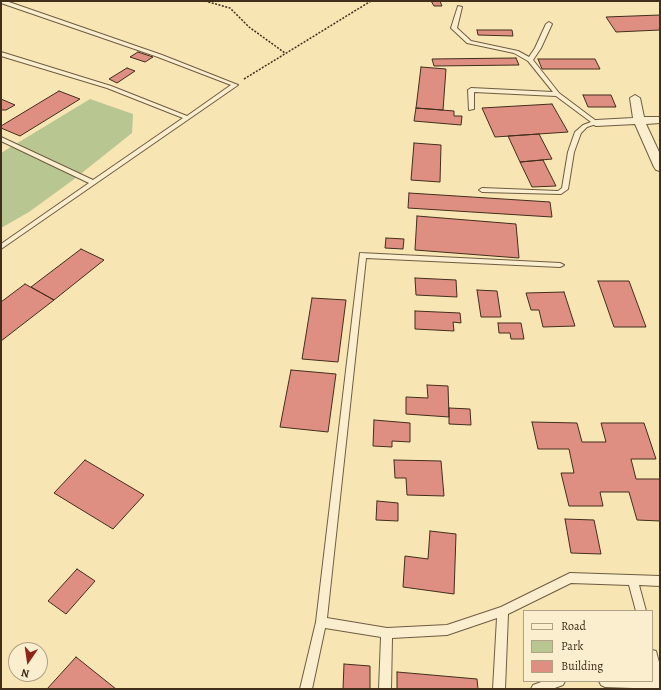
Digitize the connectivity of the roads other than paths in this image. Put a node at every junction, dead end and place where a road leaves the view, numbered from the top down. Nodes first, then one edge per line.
1 (1, 1) edge
2 (460, 7) dead end
3 (549, 24) dead end
4 (1, 54) edge
5 (530, 60) junction
6 (557, 94) junction
7 (635, 98) dead end
8 (471, 109) dead end
9 (188, 118) junction
10 (640, 120) junction
11 (660, 120) edge
12 (596, 123) junction
13 (1, 139) edge
14 (660, 167) edge
15 (94, 183) junction
16 (482, 190) dead end
17 (1, 247) edge
18 (560, 265) dead end
19 (633, 580) junction
20 (660, 581) edge
21 (641, 610) edge
22 (503, 611) junction
23 (321, 622) junction
24 (387, 633) junction
25 (653, 659) edge
26 (556, 682) edge
27 (619, 682) edge
28 (660, 685) edge
29 (306, 689) edge
30 (385, 689) edge
31 (499, 689) edge
32 (537, 689) edge

1 - 9 lane
2 - 5 lane
3 - 5 lane
4 - 9 lane
5 - 6 lane
6 - 8 lane
6 - 12 lane
7 - 10 street
9 - 15 lane
10 - 11 street
10 - 12 street
10 - 14 street
12 - 16 lane
13 - 15 lane
15 - 17 lane
18 - 23 lane
19 - 20 lane
19 - 21 lane
19 - 22 lane
22 - 24 lane
22 - 31 lane
23 - 24 lane
23 - 29 lane
24 - 30 lane
25 - 28 lane
26 - 32 lane
27 - 28 lane

